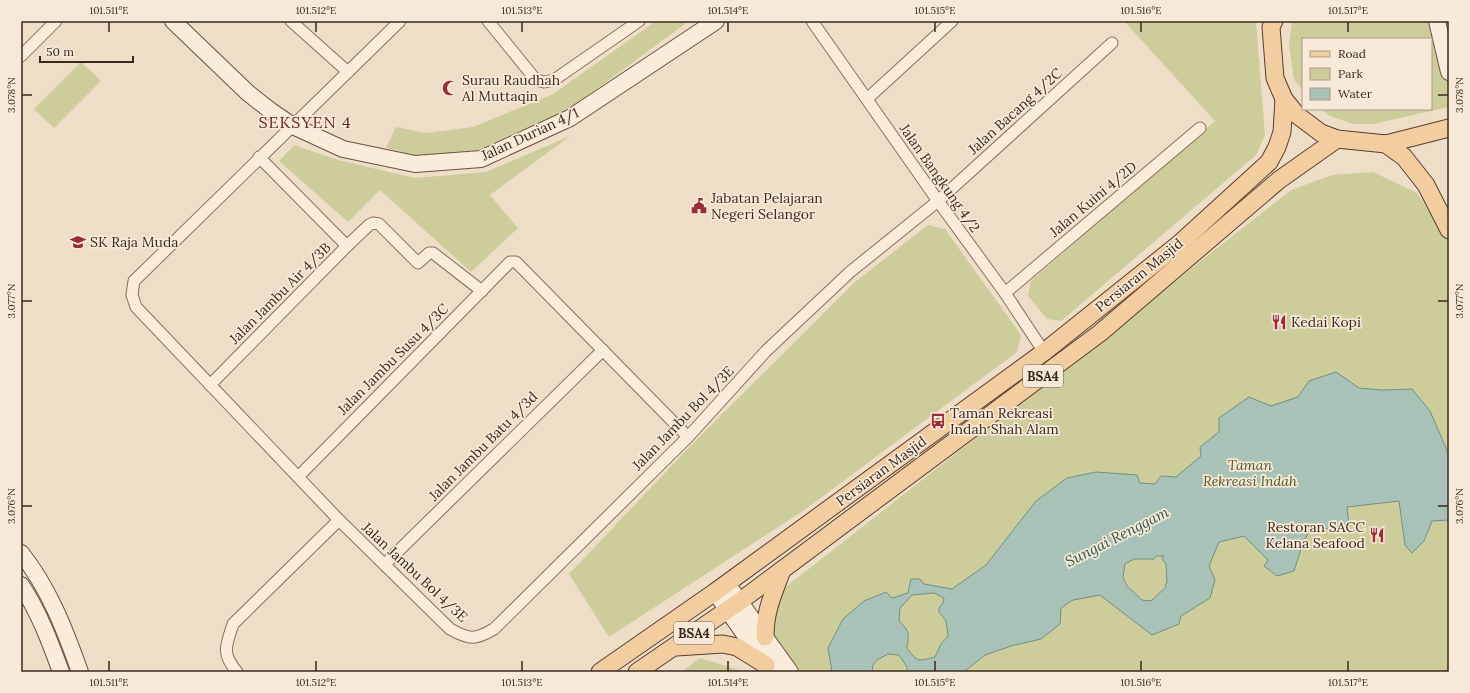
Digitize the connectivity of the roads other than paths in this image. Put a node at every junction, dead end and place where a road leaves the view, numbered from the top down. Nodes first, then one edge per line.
1 (56, 21) edge
2 (173, 21) edge
3 (291, 21) edge
4 (400, 21) edge
5 (488, 21) edge
6 (639, 21) edge
7 (716, 21) edge
8 (812, 21) edge
9 (952, 21) edge
10 (1437, 21) edge
11 (1272, 23) edge
12 (1112, 43) dead end
13 (21, 56) edge
14 (348, 72) junction
15 (1449, 72) edge
16 (867, 99) junction
17 (1284, 99) junction
18 (293, 126) junction
19 (1200, 128) dead end
20 (1449, 128) edge
21 (1337, 139) junction
22 (1386, 144) junction
23 (259, 158) junction
24 (938, 201) junction
25 (1449, 230) edge
26 (347, 246) junction
27 (482, 291) junction
28 (1005, 293) junction
29 (603, 350) junction
30 (1044, 352) junction
31 (210, 385) junction
32 (688, 437) junction
33 (298, 477) junction
34 (339, 520) junction
35 (21, 553) edge
36 (385, 564) junction
37 (782, 570) junction
38 (21, 584) edge
39 (721, 588) junction
40 (734, 606) junction
41 (765, 637) junction
42 (673, 647) junction
43 (768, 668) edge
44 (61, 672) edge
45 (80, 672) edge
46 (238, 672) edge
47 (600, 672) edge
48 (637, 672) edge
49 (790, 672) edge

1 - 13 street
2 - 18 street, Jalan Durian 4/1
3 - 14 street
4 - 14 street, Jalan Jambu Bol 4/3E
5 - 6 street
7 - 18 street, Jalan Durian 4/1
8 - 16 street, Jalan Bangkung 4/2
9 - 16 street
10 - 15 street
11 - 17 main road
12 - 24 street, Jalan Bacang 4/2C
14 - 18 street, Jalan Jambu Bol 4/3E
16 - 24 street, Jalan Bangkung 4/2
17 - 21 main road
17 - 30 main road, Persiaran Masjid / BSA4
18 - 23 street, Jalan Jambu Bol 4/3E
19 - 28 street, Jalan Kuini 4/2D
20 - 22 main road
21 - 22 main road
21 - 37 main road, Persiaran Masjid / BSA4
22 - 25 main road
23 - 26 street
23 - 31 street, Jalan Jambu Bol 4/3E
24 - 28 street, Jalan Bangkung 4/2
24 - 32 street, Jalan Jambu Bol 4/3E
26 - 27 street, Jalan Jambu Air 4/3B
26 - 31 street, Jalan Jambu Air 4/3B
27 - 29 street, Jalan Jambu Susu 4/3C
27 - 33 street, Jalan Jambu Susu 4/3C
28 - 30 street, Jalan Bangkung 4/2
29 - 32 street
29 - 36 street, Jalan Jambu Batu 4/3d
30 - 39 main road, Persiaran Masjid / BSA4
31 - 33 street, Jalan Jambu Bol 4/3E
32 - 36 street, Jalan Jambu Bol 4/3E
33 - 34 street, Jalan Jambu Bol 4/3E
34 - 36 street, Jalan Jambu Bol 4/3E
34 - 46 street
35 - 45 street
37 - 40 main road, Persiaran Masjid / BSA4
37 - 41 main road
38 - 44 street
39 - 40 street
39 - 47 main road, Persiaran Masjid / BSA4
40 - 41 street
40 - 42 main road, Persiaran Masjid / BSA4
40 - 43 street
41 - 49 street
42 - 43 main road
42 - 48 main road, Persiaran Masjid / BSA4

